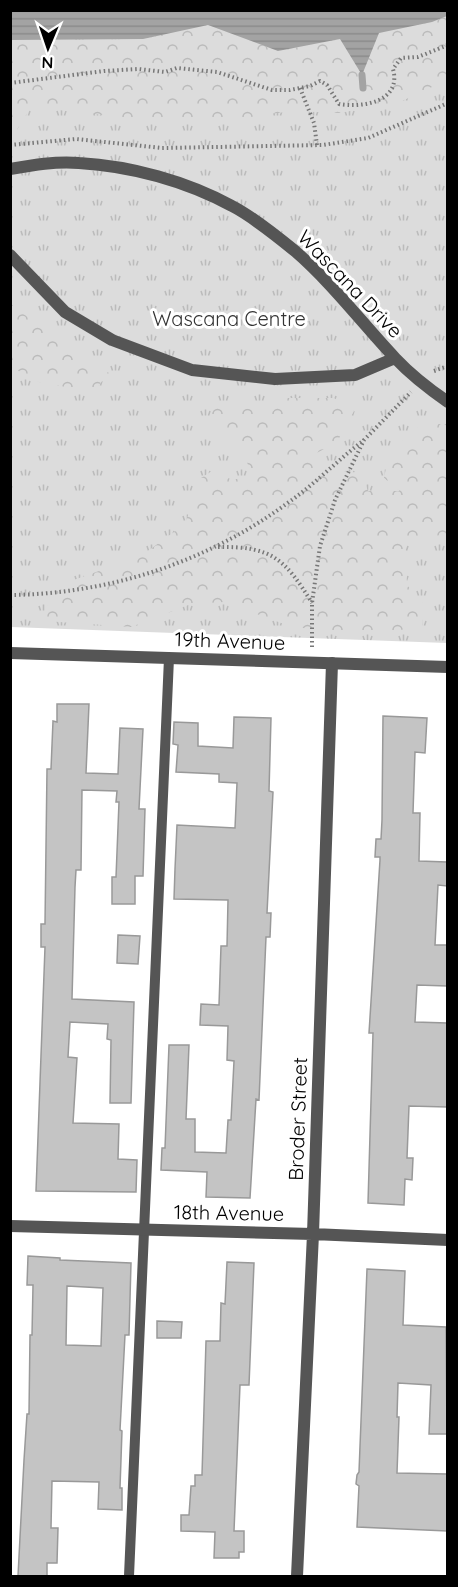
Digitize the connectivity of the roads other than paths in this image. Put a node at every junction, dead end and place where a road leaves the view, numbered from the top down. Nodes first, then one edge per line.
1 (10, 169) edge
2 (10, 255) edge
3 (395, 358) junction
4 (447, 402) edge
5 (10, 653) edge
6 (169, 658) junction
7 (332, 663) junction
8 (447, 667) edge
9 (10, 1226) edge
10 (145, 1230) junction
11 (313, 1234) junction
12 (447, 1240) edge
13 (129, 1576) edge
14 (297, 1576) edge

1 - 3 street, Wascana Drive
2 - 3 street
3 - 4 street, Wascana Drive
5 - 6 street, 19th Avenue
6 - 7 street, 19th Avenue
6 - 10 lane
7 - 8 street, 19th Avenue
7 - 11 street, Broder Street
9 - 10 street, 18th Avenue
10 - 11 street, 18th Avenue
10 - 13 lane
11 - 12 street, 18th Avenue
11 - 14 street, Broder Street

